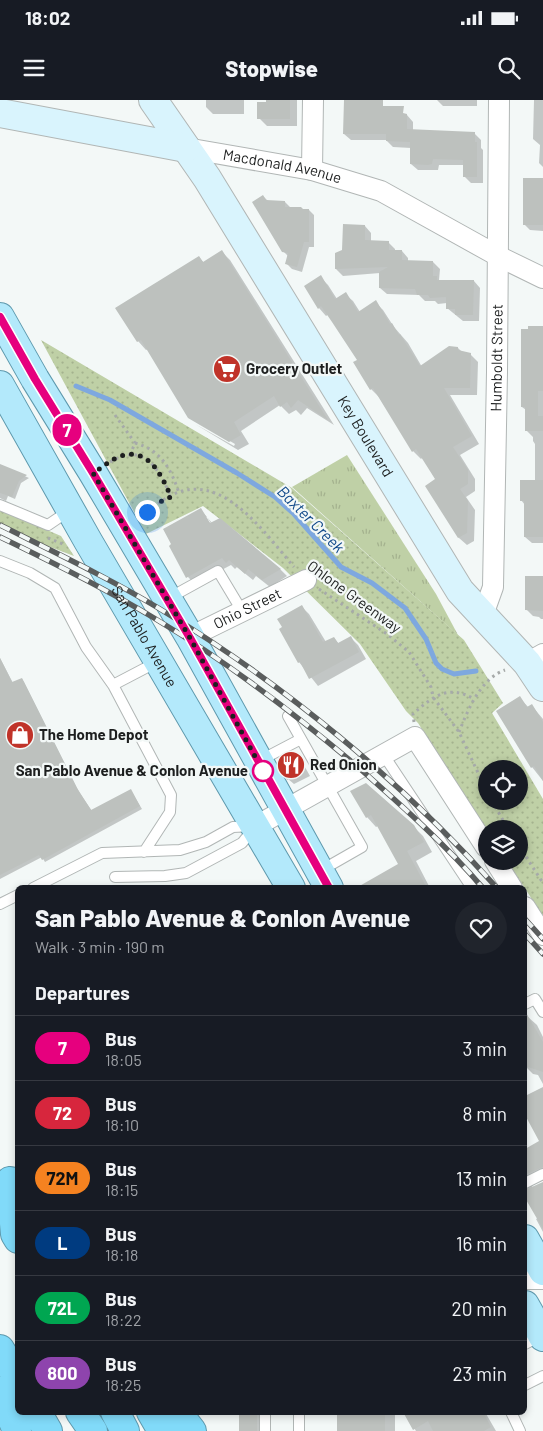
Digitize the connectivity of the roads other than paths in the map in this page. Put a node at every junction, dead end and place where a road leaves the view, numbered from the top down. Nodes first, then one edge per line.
1 (153, 100) edge
2 (313, 100) edge
3 (500, 100) edge
4 (0, 113) edge
5 (186, 148) junction
6 (312, 170) junction
7 (498, 256) junction
8 (543, 278) edge
9 (0, 317) edge
10 (0, 385) edge
11 (0, 505) edge
12 (71, 509) junction
13 (0, 561) edge
14 (306, 580) road end
15 (166, 599) junction
16 (242, 611) junction
17 (483, 615) junction
18 (190, 638) junction
19 (535, 659) edge
20 (159, 661) junction
21 (112, 685) junction
22 (543, 687) edge
23 (288, 716) dead end
24 (301, 739) junction
25 (383, 754) junction
26 (258, 762) junction
27 (328, 785) junction
28 (285, 809) junction
29 (256, 826) junction
30 (478, 836) edge
31 (144, 852) junction
32 (500, 870) edge
33 (115, 877) dead end
34 (324, 879) edge
35 (40, 885) edge
36 (288, 885) edge
37 (470, 885) edge
38 (509, 885) edge
39 (15, 896) edge
40 (0, 904) edge
41 (527, 910) edge
42 (543, 935) edge
43 (527, 1003) edge
44 (543, 1012) edge
45 (543, 1174) edge
46 (9, 1180) edge
47 (527, 1183) edge
48 (15, 1234) edge
49 (527, 1243) edge
50 (543, 1271) edge
51 (527, 1279) edge
52 (543, 1279) edge
53 (527, 1311) edge
54 (0, 1331) edge
55 (15, 1338) edge
56 (536, 1339) edge
57 (0, 1349) edge
58 (15, 1374) edge
59 (543, 1376) edge
60 (527, 1384) edge
61 (0, 1391) edge
62 (39, 1415) edge
63 (82, 1415) edge
64 (117, 1415) edge
65 (153, 1415) edge
66 (180, 1415) edge
67 (265, 1415) edge
68 (299, 1415) edge
69 (512, 1415) edge
70 (17, 1431) edge
71 (48, 1431) edge
72 (93, 1431) edge
73 (125, 1431) edge
74 (162, 1431) edge
75 (192, 1431) edge
76 (265, 1431) edge
77 (299, 1431) edge
78 (520, 1431) edge

1 - 5 street, Key Boulevard
2 - 6 street
3 - 7 street, Humboldt Street
4 - 5 street, Macdonald Avenue
5 - 6 street, Macdonald Avenue
5 - 17 street, Key Boulevard
6 - 7 street, Macdonald Avenue
7 - 8 street, Macdonald Avenue
7 - 17 street, Humboldt Street
9 - 15 main road
10 - 12 main road, San Pablo Avenue
11 - 12 lane
12 - 20 main road, San Pablo Avenue
13 - 21 lane
14 - 16 street, Ohio Street
15 - 16 lane
15 - 18 main road
16 - 18 street, Ohio Street
17 - 19 street, Key Boulevard
18 - 26 main road
19 - 22 street, Key Boulevard
20 - 21 lane
20 - 29 main road, San Pablo Avenue
21 - 31 lane
23 - 24 lane
24 - 26 lane
24 - 27 lane
25 - 27 street
25 - 30 street
25 - 37 lane
26 - 28 main road
27 - 28 street
27 - 34 lane
28 - 29 street
28 - 34 main road
29 - 31 lane
29 - 33 lane
29 - 36 main road, San Pablo Avenue
31 - 35 lane
32 - 38 street
39 - 40 lane
41 - 42 street
43 - 44 lane
45 - 47 lane
46 - 48 highway
49 - 50 main road
51 - 52 street
53 - 56 main road
54 - 55 highway
57 - 58 highway
59 - 60 lane
61 - 70 highway
62 - 71 highway
63 - 72 highway
64 - 73 highway
65 - 74 highway
66 - 75 highway
67 - 76 lane
68 - 77 lane
69 - 78 lane

